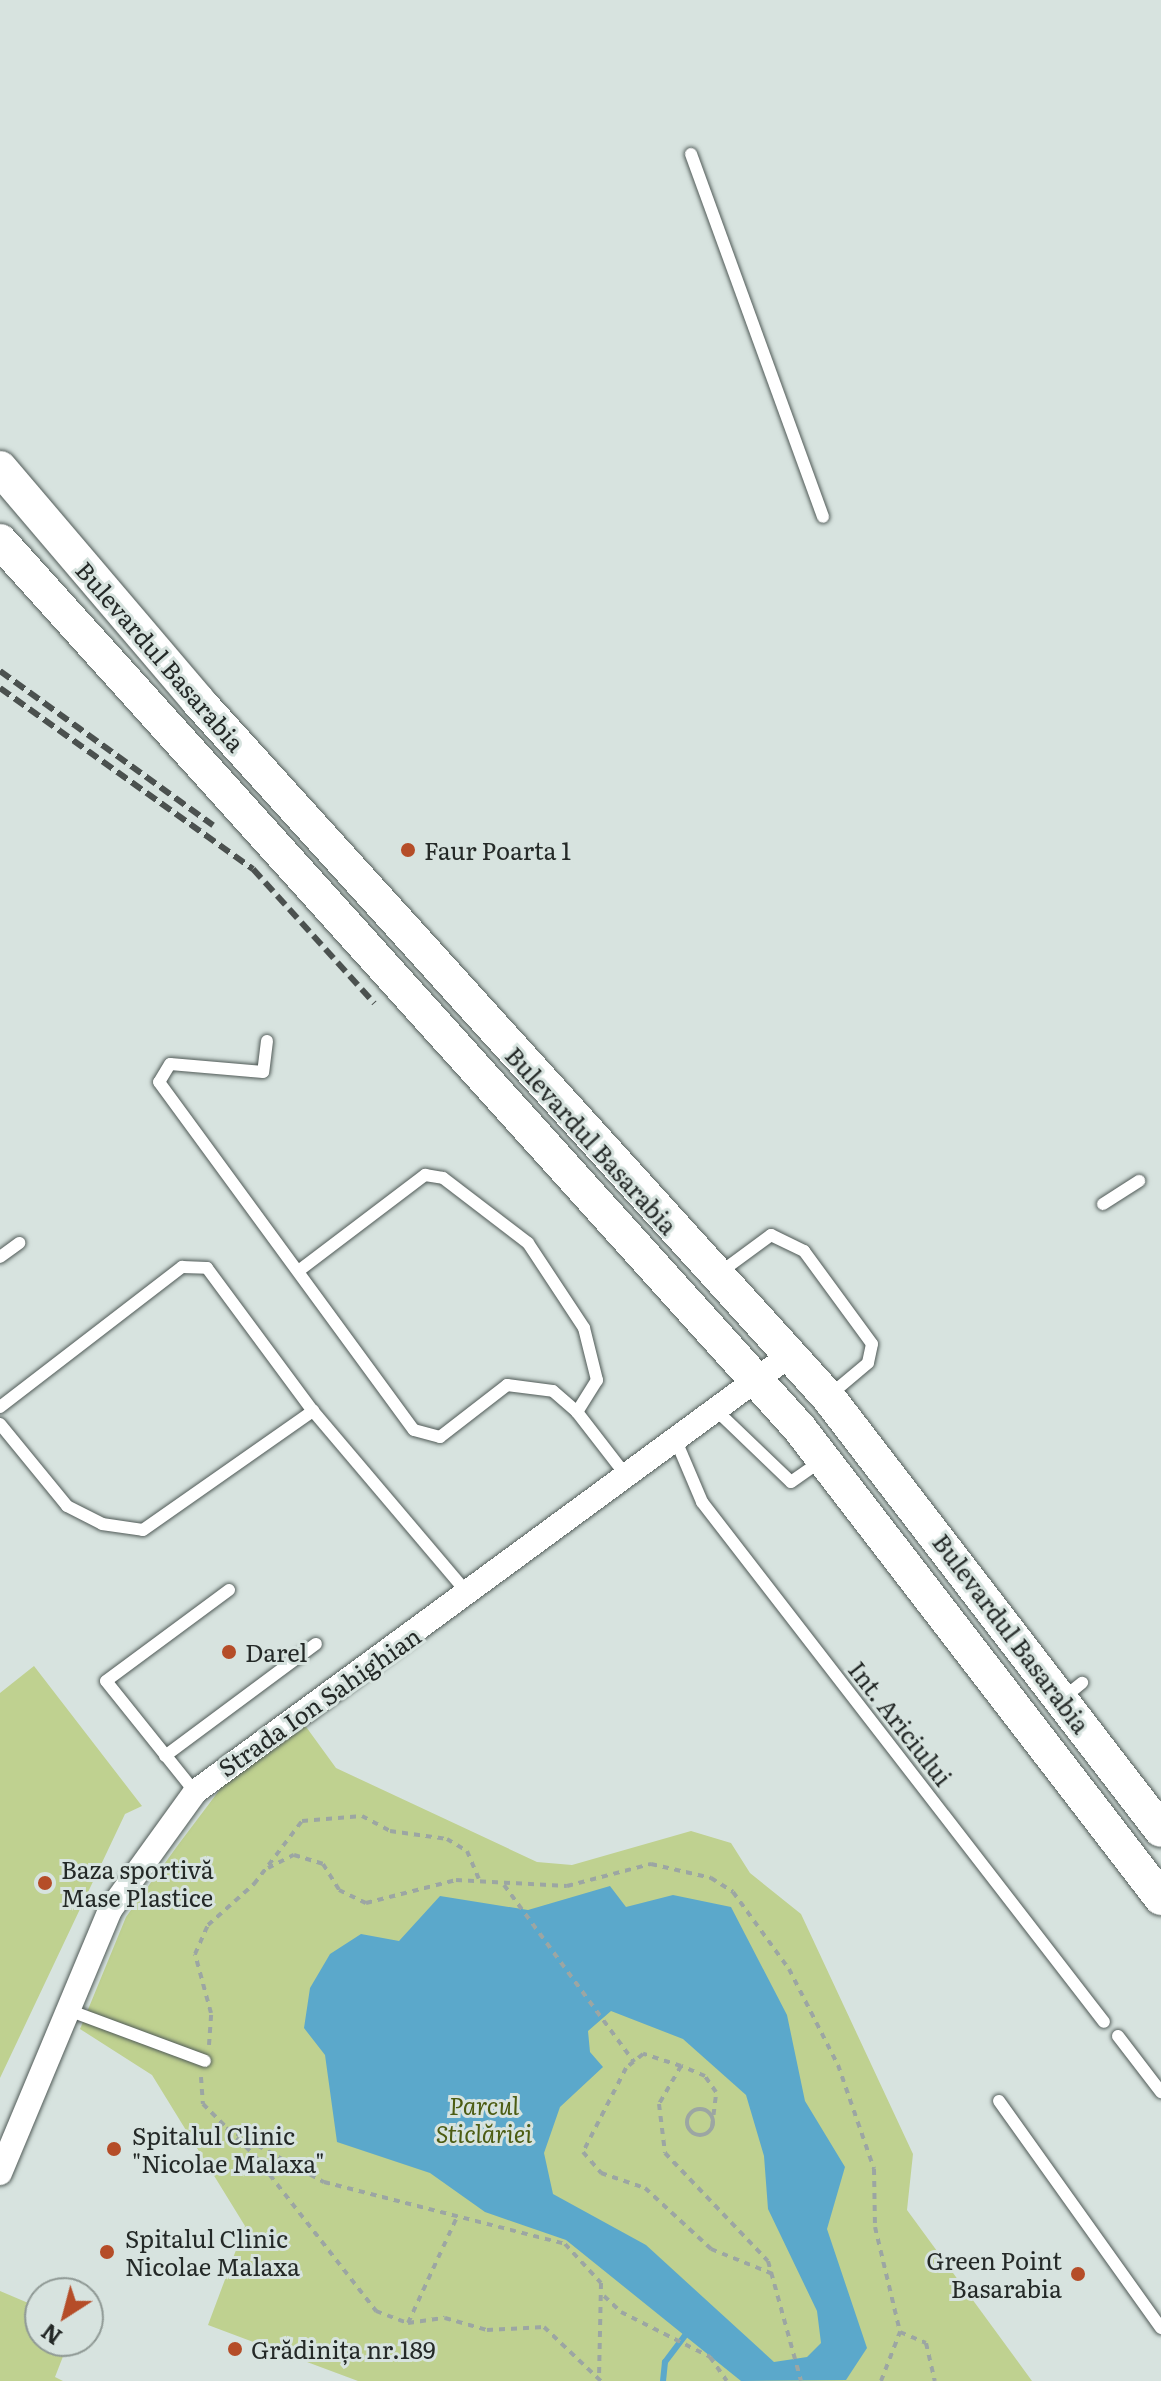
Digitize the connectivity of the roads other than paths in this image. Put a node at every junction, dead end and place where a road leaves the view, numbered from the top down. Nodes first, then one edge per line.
1 (691, 154) dead end
2 (0, 468) edge
3 (823, 517) dead end
4 (0, 541) edge
5 (267, 1041) dead end
6 (1139, 1181) dead end
7 (1103, 1204) dead end
8 (19, 1243) dead end
9 (0, 1257) edge
10 (301, 1269) junction
11 (716, 1276) junction
12 (790, 1355) junction
13 (757, 1381) junction
14 (828, 1397) junction
15 (0, 1407) edge
16 (313, 1411) junction
17 (577, 1412) junction
18 (718, 1412) junction
19 (0, 1424) edge
20 (677, 1443) junction
21 (825, 1458) junction
22 (628, 1478) junction
23 (229, 1590) dead end
24 (469, 1595) junction
25 (316, 1644) dead end
26 (165, 1756) junction
27 (195, 1792) junction
28 (1161, 1830) edge
29 (1161, 1898) edge
30 (68, 2010) junction
31 (1104, 2022) dead end
32 (1118, 2036) dead end
33 (205, 2061) road end
34 (1161, 2092) edge
35 (999, 2101) dead end
36 (0, 2173) edge
37 (1161, 2328) edge

1 - 3 lane
2 - 11 main road, Bulevardul Basarabia
4 - 13 main road, Bulevardul Basarabia
5 - 10 lane
6 - 7 lane
8 - 9 lane
10 - 17 lane
10 - 17 lane
11 - 12 main road, Bulevardul Basarabia
11 - 14 lane
12 - 13 street, Strada Ion Sahighian
12 - 14 main road, Bulevardul Basarabia
13 - 18 street, Strada Ion Sahighian
13 - 21 main road, Bulevardul Basarabia
14 - 28 main road, Bulevardul Basarabia
15 - 16 lane
16 - 19 lane
16 - 24 lane
17 - 22 lane
18 - 20 street, Strada Ion Sahighian
18 - 21 lane
20 - 22 street, Strada Ion Sahighian
20 - 31 lane, Int. Ariciului
21 - 29 main road, Bulevardul Basarabia
22 - 24 street, Strada Ion Sahighian
23 - 26 lane
24 - 27 street, Strada Ion Sahighian
25 - 26 lane
26 - 27 lane
27 - 30 street, Strada Ion Sahighian
30 - 33 lane
30 - 36 street, Strada Ion Sahighian
32 - 34 lane
35 - 37 lane

